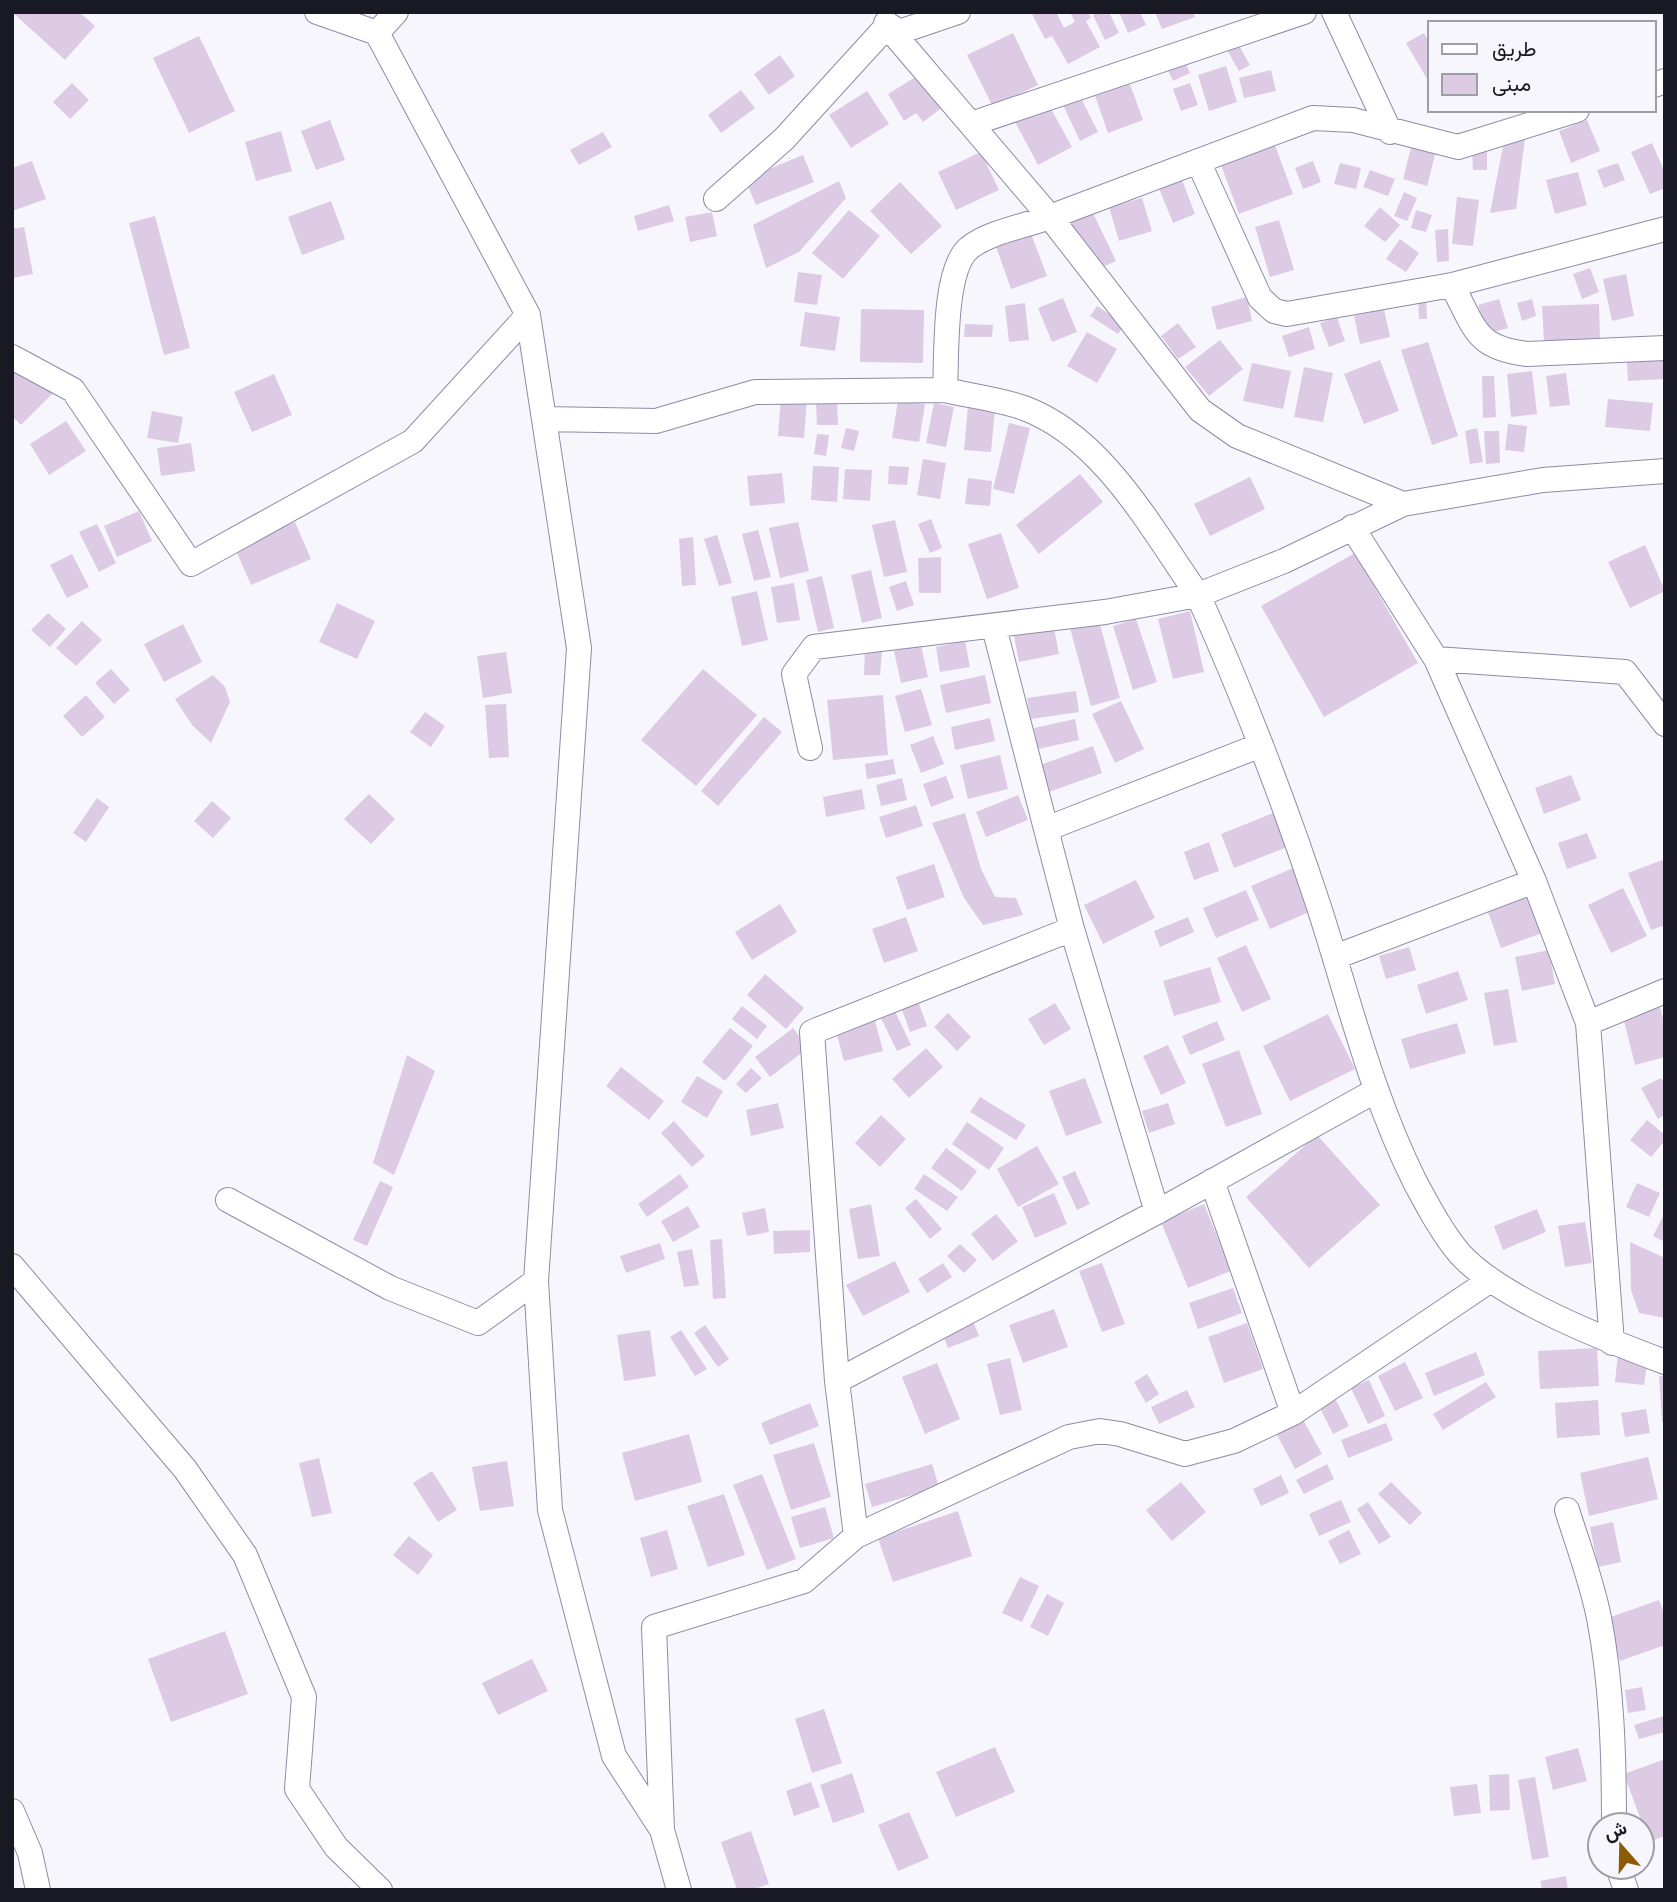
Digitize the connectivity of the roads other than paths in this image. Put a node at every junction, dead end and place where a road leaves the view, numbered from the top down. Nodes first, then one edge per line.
1 (317, 12) edge
2 (396, 12) edge
3 (958, 12) edge
4 (1304, 12) edge
5 (1334, 12) edge
6 (883, 19) edge
7 (377, 33) junction
8 (1571, 112) edge
9 (971, 124) junction
10 (1390, 132) junction
11 (1198, 162) junction
12 (716, 200) dead end
13 (1050, 217) junction
14 (1665, 229) edge
15 (1452, 285) junction
16 (528, 316) junction
17 (1665, 348) edge
18 (12, 357) edge
19 (945, 390) junction
20 (544, 419) junction
21 (1665, 471) edge
22 (1403, 504) junction
23 (1352, 527) junction
24 (1198, 595) junction
25 (994, 627) junction
26 (1436, 659) junction
27 (1665, 724) edge
28 (1261, 745) junction
29 (810, 748) dead end
30 (1046, 829) junction
31 (1534, 881) junction
32 (1072, 929) junction
33 (1335, 957) junction
34 (1665, 990) edge
35 (1588, 1023) junction
36 (1375, 1091) junction
37 (1212, 1181) junction
38 (228, 1200) dead end
39 (1157, 1212) junction
40 (12, 1266) edge
41 (536, 1281) junction
42 (1489, 1281) junction
43 (1612, 1343) junction
44 (1665, 1362) edge
45 (837, 1381) junction
46 (1293, 1413) junction
47 (1567, 1510) dead end
48 (856, 1536) junction
49 (12, 1811) edge
50 (1614, 1811) edge
51 (663, 1830) junction
52 (38, 1890) edge
53 (380, 1890) edge
54 (679, 1890) edge

1 - 7 street
2 - 7 street
3 - 6 street
4 - 9 street
5 - 10 street
6 - 9 street
6 - 12 street
7 - 16 street
8 - 10 street
9 - 13 street
10 - 11 street
11 - 13 street
11 - 15 street
13 - 19 street
13 - 22 street
14 - 15 street
15 - 17 street
16 - 18 street
16 - 20 street
19 - 20 street
19 - 24 street
20 - 41 street
21 - 22 street
22 - 23 street
23 - 24 street
23 - 26 street
24 - 25 street
24 - 28 street
25 - 29 street
25 - 30 street
26 - 27 street
26 - 31 street
28 - 30 street
28 - 33 street
30 - 32 street
31 - 33 street
31 - 35 street
32 - 39 street
32 - 45 street
33 - 36 street
34 - 35 street
35 - 43 street
36 - 37 street
36 - 42 street
37 - 39 street
37 - 46 street
38 - 41 street
39 - 45 street
40 - 53 street
41 - 51 street
42 - 43 street
42 - 46 street
43 - 44 street
45 - 48 street
46 - 48 street
47 - 50 street
48 - 51 street
49 - 52 street
51 - 54 street

